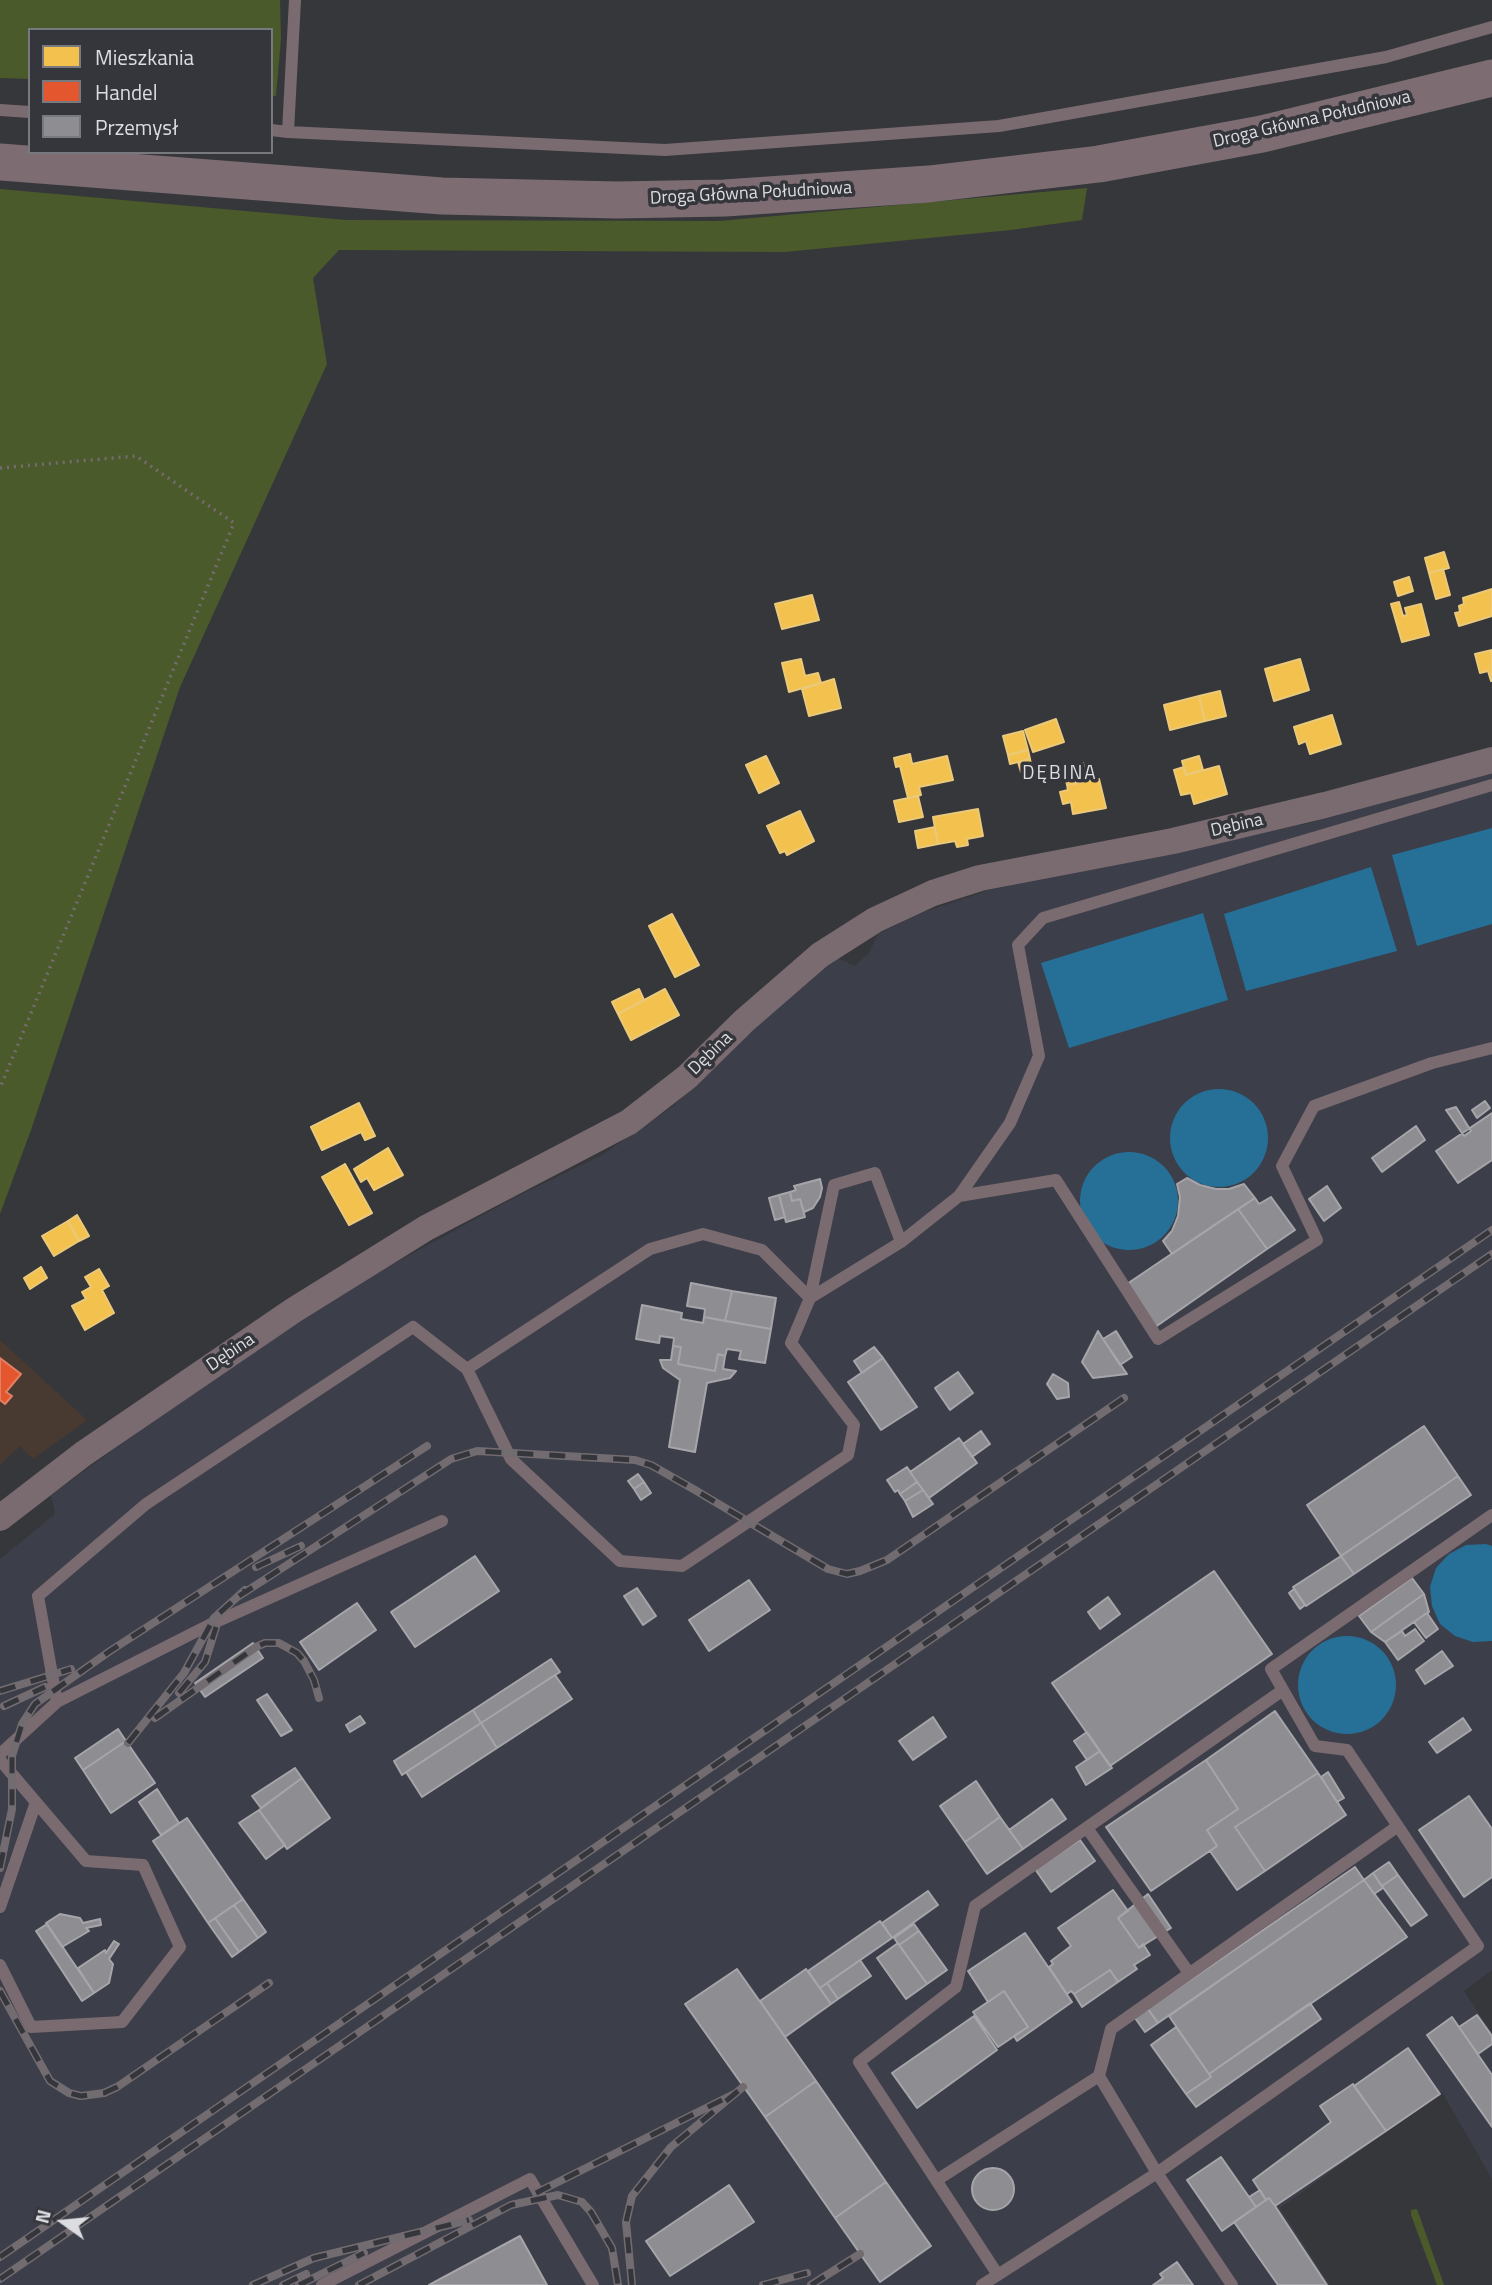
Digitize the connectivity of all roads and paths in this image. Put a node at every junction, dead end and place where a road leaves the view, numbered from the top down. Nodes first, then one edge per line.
1 (295, 0) edge
2 (1492, 27) edge
3 (1492, 78) edge
4 (0, 110) edge
5 (28, 112) edge
6 (273, 130) edge
7 (288, 132) junction
8 (0, 162) edge
9 (0, 468) edge
10 (1492, 760) edge
11 (1492, 785) edge
12 (1492, 1048) edge
13 (0, 1088) edge
14 (959, 1196) junction
15 (901, 1242) junction
16 (810, 1298) junction
17 (467, 1369) junction
18 (1492, 1515) edge
19 (0, 1518) edge
20 (442, 1521) dead end
21 (1283, 1690) junction
22 (57, 1702) junction
23 (0, 1754) edge
24 (0, 1759) edge
25 (36, 1802) junction
26 (1398, 1826) junction
27 (1087, 1828) junction
28 (0, 1907) edge
29 (0, 1965) edge
30 (1189, 1973) junction
31 (1099, 2076) junction
32 (1157, 2173) junction
33 (937, 2180) junction
34 (998, 2275) junction
35 (591, 2284) edge
36 (323, 2285) edge
37 (982, 2285) edge
38 (1232, 2285) edge

1 - 7 lane
2 - 7 lane
3 - 8 main road, Droga Główna Południowa
4 - 5 lane
6 - 7 lane
9 - 13 path
10 - 19 street, Dębina
11 - 14 lane
12 - 14 lane
14 - 15 lane
15 - 16 lane
15 - 16 lane
16 - 17 lane
16 - 17 lane
17 - 22 lane
18 - 21 lane
20 - 22 lane
21 - 26 lane
21 - 27 lane
22 - 23 lane
24 - 25 lane
25 - 28 lane
25 - 29 lane
26 - 30 lane
26 - 32 lane
27 - 30 lane
27 - 33 lane
30 - 31 lane
31 - 32 lane
31 - 33 lane
32 - 34 lane
32 - 38 lane
33 - 34 lane
34 - 37 lane
35 - 36 lane

